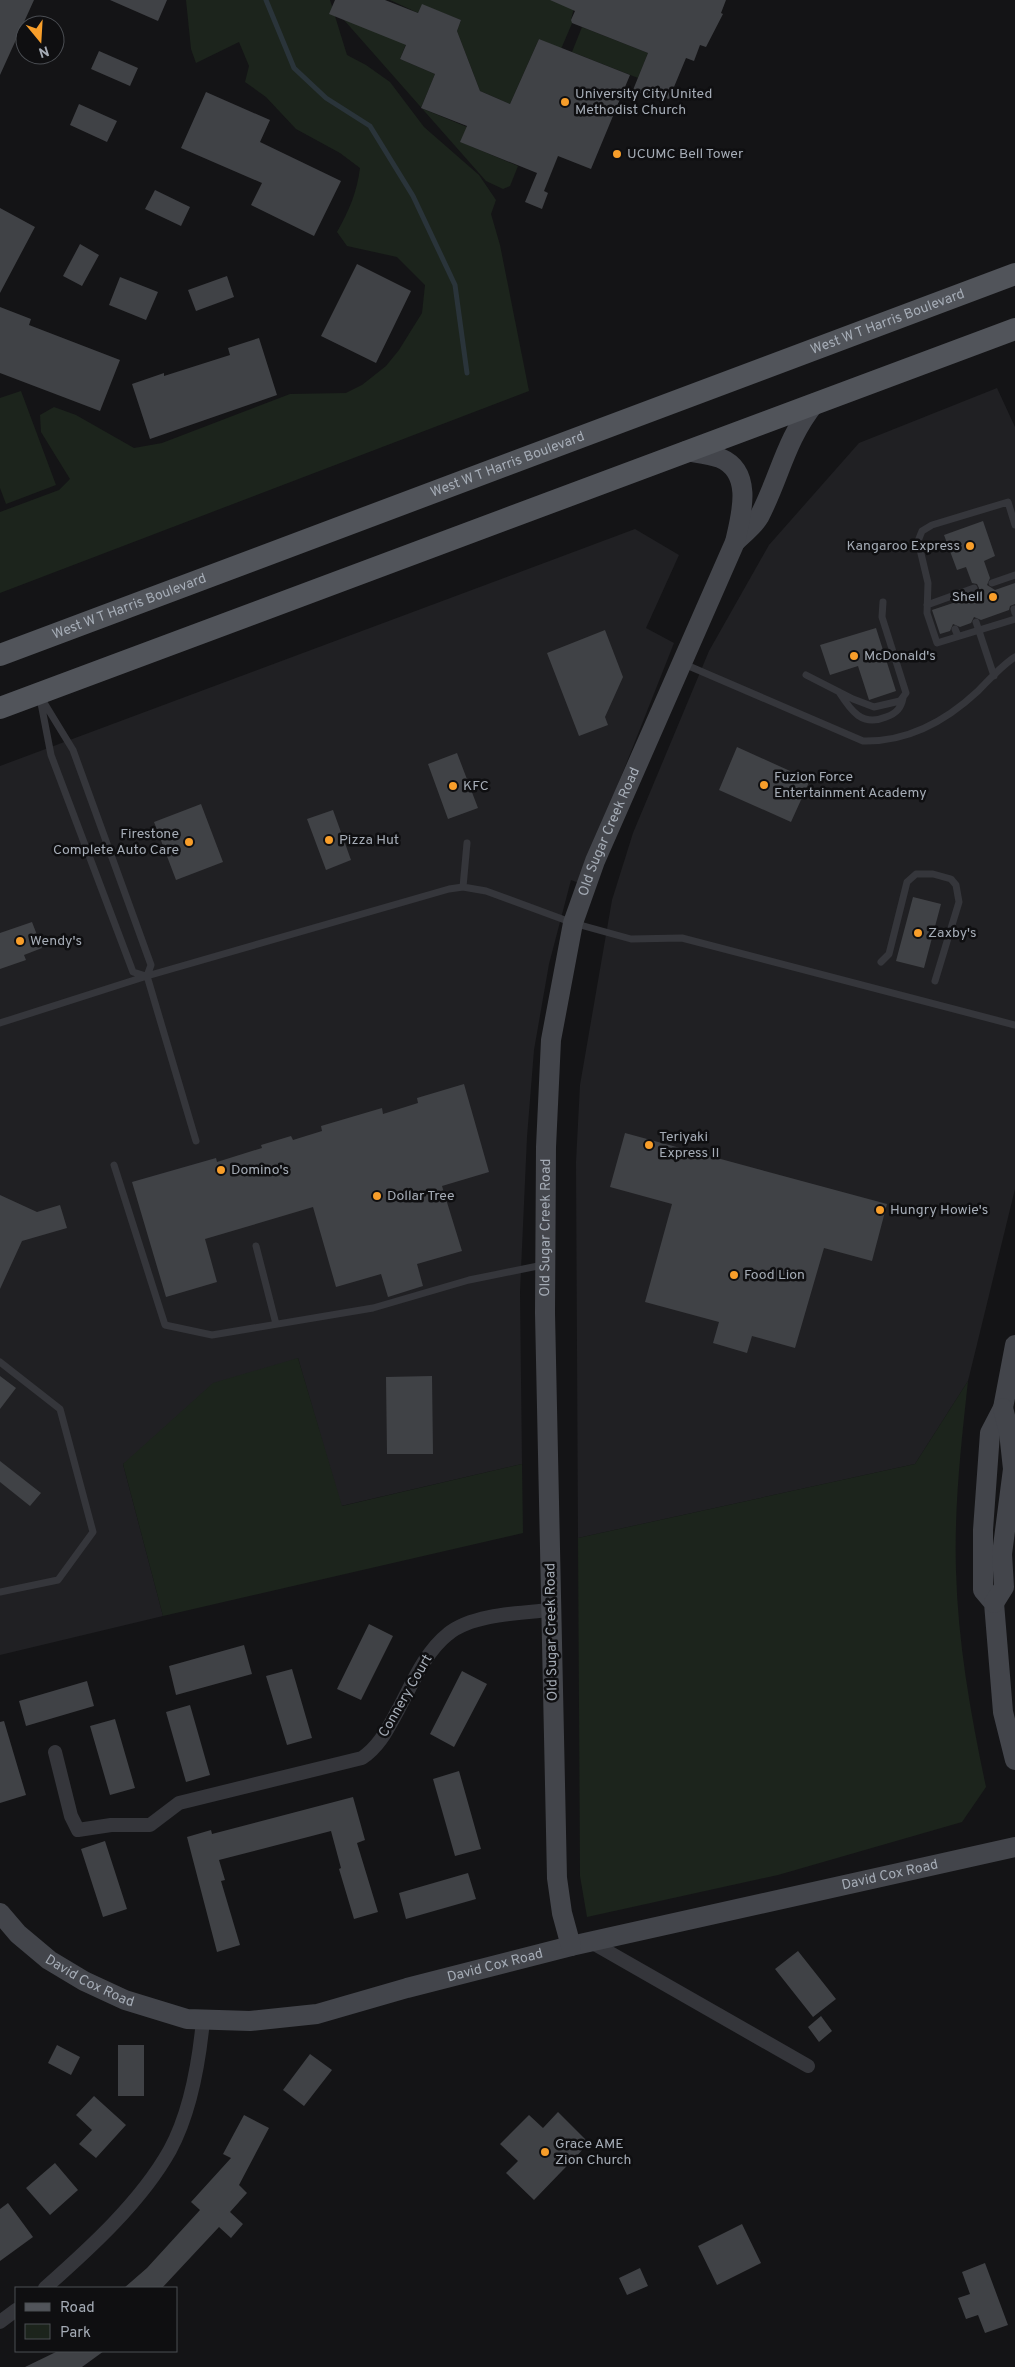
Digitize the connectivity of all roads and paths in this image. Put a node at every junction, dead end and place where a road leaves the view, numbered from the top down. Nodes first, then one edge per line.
1 (1015, 274) edge
2 (1015, 329) edge
3 (815, 403) junction
4 (686, 451) junction
5 (1015, 525) edge
6 (735, 542) junction
7 (1015, 575) edge
8 (1003, 579) junction
9 (992, 583) dead end
10 (1006, 587) dead end
11 (974, 588) dead end
12 (882, 602) dead end
13 (927, 604) junction
14 (1015, 619) edge
15 (976, 622) dead end
16 (979, 630) junction
17 (0, 655) edge
18 (1015, 657) edge
19 (681, 663) junction
20 (806, 674) dead end
21 (994, 676) junction
22 (838, 692) junction
23 (39, 693) junction
24 (904, 695) junction
25 (0, 708) edge
26 (467, 843) dead end
27 (463, 887) junction
28 (573, 923) junction
29 (881, 962) dead end
30 (147, 976) junction
31 (935, 981) dead end
32 (0, 1023) edge
33 (1015, 1025) edge
34 (196, 1142) dead end
35 (114, 1165) dead end
36 (256, 1246) dead end
37 (545, 1264) junction
38 (276, 1324) junction
39 (1015, 1345) edge
40 (0, 1362) edge
41 (1002, 1408) junction
42 (1011, 1512) edge
43 (0, 1592) edge
44 (994, 1603) junction
45 (551, 1610) junction
46 (55, 1752) dead end
47 (1015, 1760) edge
48 (1015, 1847) edge
49 (0, 1913) edge
50 (591, 1942) junction
51 (571, 1946) junction
52 (203, 2020) junction
53 (808, 2066) dead end
54 (45, 2287) edge
55 (15, 2311) edge
56 (0, 2322) edge

1 - 17 main road, West W T Harris Boulevard
2 - 3 main road
3 - 4 main road
3 - 6 street, Old Sugar Creek Road
4 - 6 street, Old Sugar Creek Road
4 - 23 main road
5 - 13 lane
6 - 19 street, Old Sugar Creek Road
7 - 8 lane
8 - 9 lane
8 - 10 lane
11 - 13 lane
12 - 24 lane
13 - 16 lane
14 - 16 lane
15 - 16 lane
16 - 21 lane
18 - 21 lane
19 - 21 lane
19 - 28 street, Old Sugar Creek Road
20 - 22 lane
22 - 24 lane
22 - 24 lane
23 - 25 main road
23 - 30 lane
23 - 30 lane
26 - 27 lane
27 - 28 lane
27 - 30 lane
28 - 33 lane
28 - 37 street, Old Sugar Creek Road
29 - 31 lane
30 - 32 lane
30 - 34 lane
35 - 38 lane
36 - 38 lane
37 - 38 lane
37 - 45 street, Old Sugar Creek Road
39 - 41 street
40 - 43 lane
41 - 42 street
41 - 44 street
42 - 44 street
44 - 47 street
45 - 46 street, Connery Court
45 - 51 street, Old Sugar Creek Road
48 - 50 street, David Cox Road
49 - 52 street, David Cox Road
50 - 51 street, David Cox Road
50 - 53 street
51 - 52 street, David Cox Road
52 - 54 street
55 - 56 street

